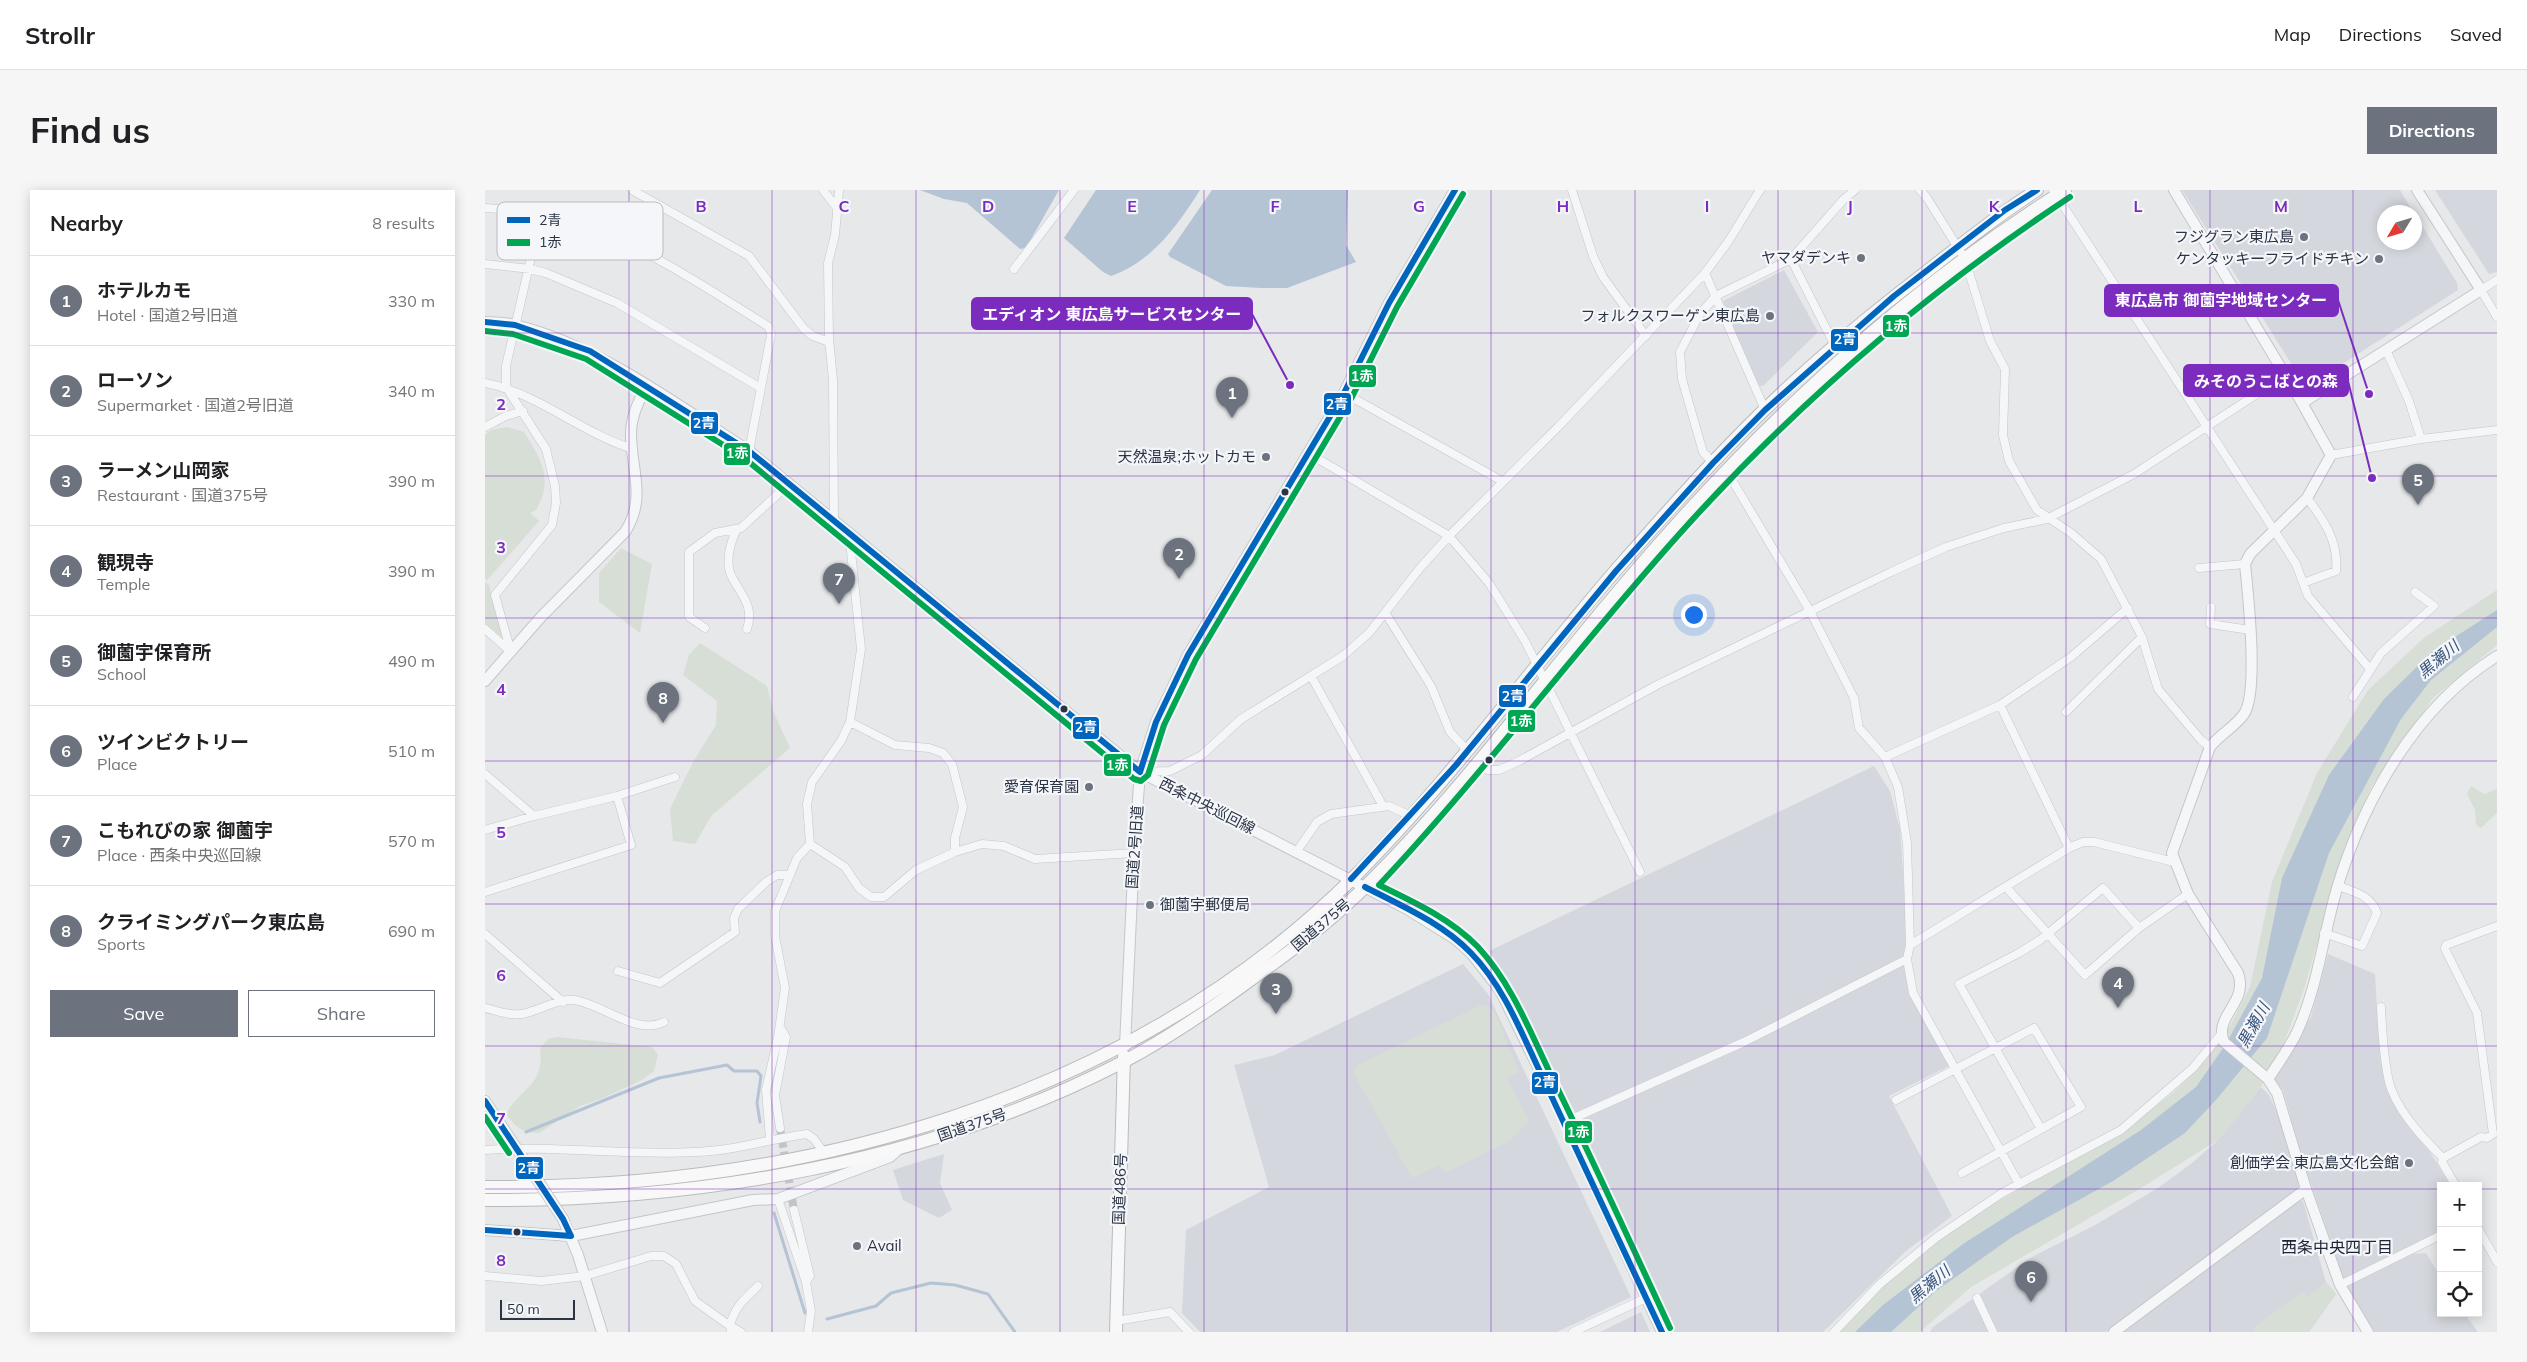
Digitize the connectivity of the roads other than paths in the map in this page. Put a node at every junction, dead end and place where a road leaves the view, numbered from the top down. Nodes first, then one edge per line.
1 (633, 190) edge
2 (823, 190) edge
3 (839, 190) edge
4 (1075, 190) edge
5 (1455, 190) edge
6 (1572, 190) edge
7 (1760, 190) edge
8 (1855, 190) edge
9 (1920, 190) edge
10 (2037, 190) edge
11 (2174, 190) edge
12 (2417, 190) edge
13 (2058, 192) edge
14 (654, 202) edge
15 (663, 207) edge
16 (837, 208) junction
17 (1957, 248) junction
18 (1791, 259) junction
19 (1965, 259) junction
20 (532, 260) edge
21 (659, 260) edge
22 (485, 264) edge
23 (530, 269) junction
24 (1014, 269) dead end
25 (1705, 273) junction
26 (2497, 280) edge
27 (2481, 290) junction
28 (1716, 296) junction
29 (2497, 317) edge
30 (485, 322) edge
31 (515, 325) junction
32 (1646, 336) junction
33 (829, 342) junction
34 (1835, 346) junction
35 (2386, 350) junction
36 (2286, 375) junction
37 (485, 383) edge
38 (647, 386) junction
39 (506, 387) junction
40 (759, 387) junction
41 (1344, 392) junction
42 (2303, 403) junction
43 (1765, 410) junction
44 (523, 411) junction
45 (485, 426) edge
46 (2206, 426) junction
47 (2497, 430) edge
48 (2421, 439) junction
49 (633, 449) junction
50 (749, 451) junction
51 (1308, 453) junction
52 (2331, 455) junction
53 (1713, 463) junction
54 (1724, 473) junction
55 (1502, 482) junction
56 (789, 484) junction
57 (2307, 498) junction
58 (834, 519) junction
59 (2047, 519) junction
60 (737, 529) junction
61 (2275, 530) junction
62 (849, 532) junction
63 (1449, 536) junction
64 (2245, 564) junction
65 (2199, 568) dead end
66 (2303, 583) junction
67 (2415, 592) dead end
68 (2211, 607) dead end
69 (2128, 608) junction
70 (1810, 611) junction
71 (1386, 614) junction
72 (705, 628) dead end
73 (485, 629) edge
74 (747, 629) dead end
75 (2250, 630) junction
76 (2142, 637) junction
77 (511, 652) junction
78 (2497, 656) edge
79 (1538, 665) junction
80 (2370, 669) junction
81 (1311, 676) junction
82 (485, 681) edge
83 (1545, 682) junction
84 (2353, 697) dead end
85 (2000, 705) junction
86 (2066, 712) dead end
87 (850, 722) junction
88 (1569, 732) junction
89 (2210, 747) junction
90 (1468, 751) junction
91 (1885, 757) junction
92 (1477, 763) junction
93 (1140, 772) junction
94 (485, 774) edge
95 (675, 777) dead end
96 (617, 796) junction
97 (1383, 806) junction
98 (534, 816) junction
99 (1411, 816) junction
100 (485, 830) edge
101 (810, 844) junction
102 (2069, 848) junction
103 (1297, 851) junction
104 (955, 852) junction
105 (1134, 853) junction
106 (2174, 862) junction
107 (1640, 872) dead end
108 (790, 875) junction
109 (1351, 879) junction
110 (1365, 886) junction
111 (2338, 886) junction
112 (2006, 887) junction
113 (485, 892) edge
114 (2188, 894) junction
115 (2497, 926) edge
116 (2139, 928) junction
117 (485, 934) edge
118 (2324, 934) junction
119 (2046, 935) junction
120 (1910, 945) junction
121 (1907, 959) junction
122 (618, 971) dead end
123 (563, 1002) junction
124 (2381, 1007) dead end
125 (485, 1008) edge
126 (664, 1022) dead end
127 (780, 1027) junction
128 (2222, 1038) junction
129 (1125, 1046) junction
130 (1995, 1048) junction
131 (1124, 1062) junction
132 (1957, 1069) junction
133 (2268, 1079) junction
134 (1896, 1100) dead end
135 (485, 1101) edge
136 (1565, 1122) junction
137 (781, 1128) tunnel mouth
138 (2041, 1129) junction
139 (770, 1139) junction
140 (516, 1148) junction
141 (900, 1148) junction
142 (485, 1150) edge
143 (2001, 1152) junction
144 (825, 1154) junction
145 (2443, 1158) junction
146 (1962, 1173) dead end
147 (2454, 1182) edge
148 (2019, 1184) junction
149 (485, 1188) edge
150 (2306, 1188) junction
151 (777, 1199) junction
152 (485, 1200) edge
153 (794, 1210) tunnel mouth
154 (485, 1230) edge
155 (2482, 1235) edge
156 (571, 1236) junction
157 (2437, 1237) edge
158 (2497, 1262) edge
159 (485, 1276) edge
160 (585, 1276) junction
161 (805, 1282) junction
162 (2340, 1285) junction
163 (758, 1286) dead end
164 (1646, 1298) junction
165 (1977, 1298) dead end
166 (1116, 1326) edge
167 (730, 1329) edge
168 (602, 1332) edge
169 (741, 1332) edge
170 (808, 1332) edge
171 (1189, 1332) edge
172 (1573, 1332) edge
173 (1662, 1332) edge
174 (1834, 1332) edge
175 (1993, 1332) edge
176 (2114, 1332) edge
177 (2368, 1332) edge

1 - 14 street
2 - 16 street
3 - 16 street
4 - 24 street
5 - 41 street, 国道2号旧道
6 - 32 street
7 - 25 street
8 - 18 street
9 - 17 street
10 - 17 highway, 国道375号
11 - 36 street
12 - 27 street
13 - 19 highway, 国道375号
13 - 46 street
15 - 33 street
16 - 33 street
17 - 19 street
17 - 34 highway, 国道375号
18 - 28 street
18 - 34 street
19 - 54 highway, 国道375号
19 - 59 street
20 - 23 street
21 - 40 street
22 - 23 street
23 - 31 street
23 - 40 street
25 - 28 street
25 - 32 street
26 - 27 street
27 - 29 street
27 - 35 street
28 - 43 street
28 - 53 street
30 - 31 street, 西条中央巡回線
31 - 38 street, 西条中央巡回線
31 - 39 street
32 - 55 street
33 - 58 street
34 - 43 highway, 国道375号
35 - 42 street
35 - 48 street
36 - 42 street
36 - 46 street
37 - 39 street
38 - 49 street
38 - 50 street, 西条中央巡回線
39 - 44 street
39 - 49 street
40 - 50 street
41 - 51 street, 国道2号旧道
41 - 55 street
42 - 52 street
43 - 53 highway, 国道375号
44 - 45 street
44 - 77 street
46 - 59 street
46 - 61 street
47 - 48 street
48 - 52 street
49 - 77 street
50 - 56 street, 西条中央巡回線
51 - 63 street
51 - 93 street, 国道2号旧道
52 - 57 street
53 - 79 highway, 国道375号
54 - 70 street
54 - 83 highway, 国道375号
55 - 63 street
56 - 58 street, 西条中央巡回線
56 - 60 street
57 - 61 street
57 - 66 street
58 - 62 street, 西条中央巡回線
59 - 69 street
59 - 70 street
60 - 72 street
60 - 74 street
61 - 64 street
61 - 66 street
62 - 87 street
62 - 93 street, 西条中央巡回線
63 - 71 street
63 - 79 street
64 - 65 street
64 - 75 street
66 - 80 street
67 - 80 street
68 - 75 street
69 - 76 street
69 - 85 street
70 - 88 street
70 - 91 street
71 - 81 street
71 - 90 street
73 - 77 street
75 - 89 street
76 - 86 street
76 - 89 street
77 - 82 street
78 - 111 street
79 - 83 street
79 - 90 highway, 国道375号
80 - 84 street
81 - 93 street
81 - 97 street
83 - 88 street
83 - 92 highway, 国道375号
85 - 91 street
85 - 102 street
87 - 101 street
87 - 104 street
88 - 92 street
88 - 107 street
89 - 106 street
90 - 99 highway, 国道375号
91 - 120 street
92 - 110 highway, 国道375号
93 - 103 street, 西条中央巡回線
93 - 105 street, 国道2号旧道
94 - 98 street
95 - 96 street
96 - 98 street
96 - 113 street
97 - 99 street
97 - 103 street
98 - 100 street
99 - 109 highway, 国道375号
101 - 104 street
101 - 108 street
102 - 106 street
102 - 112 street
103 - 109 street, 西条中央巡回線
104 - 105 street
105 - 129 street, 国道2号旧道
106 - 114 street
108 - 122 street
108 - 127 street
109 - 110 street, 西条中央巡回線
109 - 129 highway, 国道375号
110 - 131 highway, 国道375号
110 - 136 street, 西条中央巡回線
111 - 118 street
111 - 118 street
112 - 119 street
112 - 120 street
114 - 116 street
114 - 128 street
115 - 145 street
116 - 119 street
116 - 119 street
117 - 123 street
118 - 133 street
119 - 130 street
120 - 121 street
121 - 132 street
121 - 136 street
123 - 125 street
123 - 126 street
124 - 145 street
127 - 137 street
127 - 139 street
128 - 133 street
128 - 148 street
129 - 131 highway, 国道486号
129 - 144 highway, 国道375号
130 - 132 street
130 - 138 street
130 - 138 street
131 - 141 highway, 国道375号
131 - 166 highway, 国道486号
132 - 134 street
132 - 143 street
133 - 150 street
135 - 140 street
136 - 164 street, 西条中央巡回線
138 - 143 street
139 - 140 street
139 - 144 street
140 - 142 street
140 - 156 street, bridge
141 - 151 street
141 - 152 highway, 国道375号
143 - 146 street
143 - 148 street
144 - 149 highway, 国道375号
145 - 147 street
148 - 174 street
150 - 162 street
150 - 176 street
151 - 156 street
151 - 161 street
153 - 161 street
154 - 156 street
155 - 158 street
156 - 160 street
157 - 162 street
159 - 160 street
160 - 167 street
160 - 168 street
161 - 170 street
162 - 177 street
163 - 167 street
164 - 172 street
164 - 173 street, 西条中央巡回線
165 - 175 street
166 - 171 street
167 - 169 street

